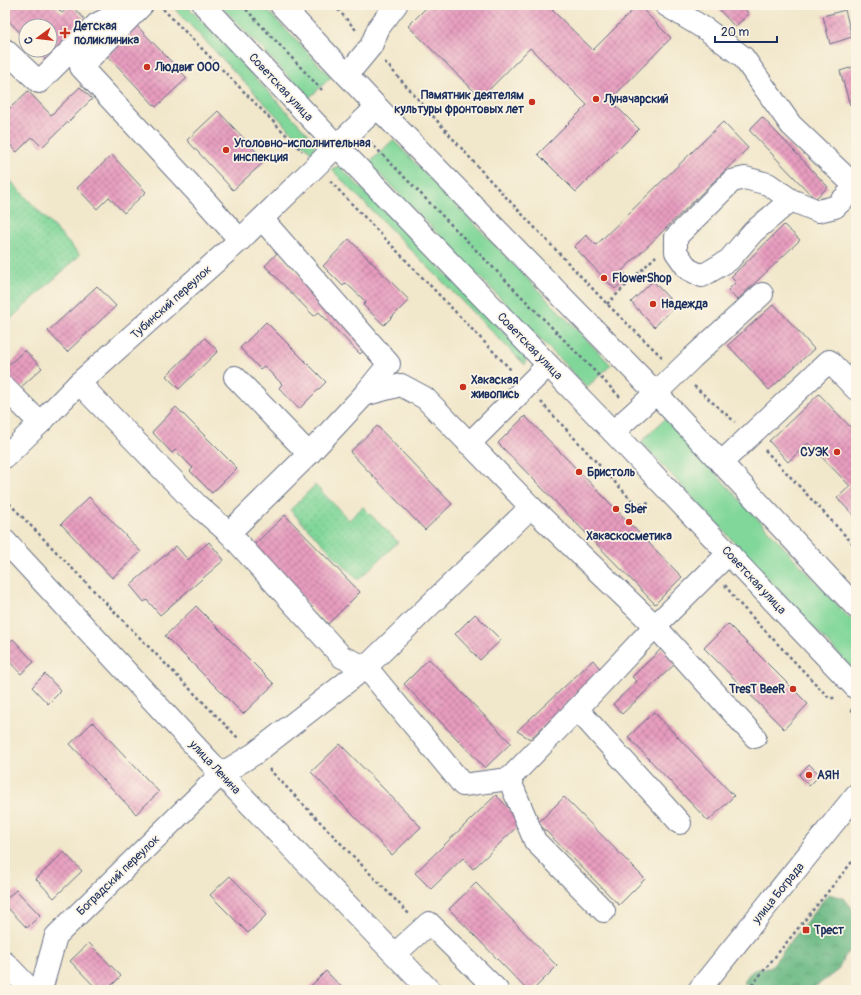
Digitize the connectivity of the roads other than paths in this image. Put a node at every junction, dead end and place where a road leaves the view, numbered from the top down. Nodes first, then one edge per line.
1 (134, 5) edge
2 (142, 5) edge
3 (204, 5) edge
4 (281, 5) edge
5 (396, 5) edge
6 (666, 5) edge
7 (5, 50) edge
8 (347, 75) junction
9 (377, 107) junction
10 (337, 146) junction
11 (791, 200) junction
12 (262, 219) junction
13 (240, 240) junction
14 (762, 294) dead end
15 (548, 365) junction
16 (235, 376) dead end
17 (79, 383) junction
18 (5, 388) edge
19 (856, 389) edge
20 (656, 393) junction
21 (364, 395) junction
22 (40, 423) junction
23 (613, 432) junction
24 (469, 444) junction
25 (309, 454) junction
26 (5, 457) edge
27 (721, 463) junction
28 (531, 507) junction
29 (229, 533) junction
30 (5, 541) edge
31 (722, 561) junction
32 (856, 607) edge
33 (655, 626) junction
34 (366, 667) junction
35 (848, 693) edge
36 (577, 709) junction
37 (755, 737) dead end
38 (221, 774) junction
39 (509, 779) junction
40 (856, 795) edge
41 (680, 823) dead end
42 (604, 911) dead end
43 (395, 954) junction
44 (5, 963) edge
45 (31, 990) edge
46 (41, 990) edge
47 (429, 990) edge
48 (497, 990) edge
49 (700, 990) edge

1 - 7 main road
2 - 13 main road
3 - 10 main road, Советская улица
4 - 8 main road
5 - 8 main road
6 - 11 main road
8 - 9 main road
9 - 10 main road, Тубинский переулок
9 - 20 main road
10 - 12 main road, Тубинский переулок
10 - 15 main road, Советская улица
11 - 11 main road
12 - 13 main road, Тубинский переулок
12 - 21 main road
13 - 17 main road, Тубинский переулок
14 - 20 main road
15 - 23 main road, Советская улица
15 - 24 main road
16 - 25 main road
17 - 22 main road, Тубинский переулок
17 - 29 main road
18 - 22 main road
19 - 27 main road
20 - 23 main road
20 - 27 main road
21 - 24 main road
21 - 25 main road
22 - 26 main road, Тубинский переулок
23 - 31 main road, Советская улица
24 - 28 main road
25 - 29 main road
27 - 32 main road
28 - 33 main road
28 - 34 main road, Боградский переулок
29 - 34 main road
30 - 38 main road, улица Ленина
31 - 33 main road
31 - 35 main road, Советская улица
33 - 36 main road
33 - 37 main road
34 - 38 main road, Боградский переулок
34 - 39 main road
36 - 39 main road
36 - 41 main road
38 - 43 main road, улица Ленина
38 - 46 main road, Боградский переулок
39 - 42 main road
40 - 49 main road, улица Бограда
43 - 47 main road, улица Ленина
43 - 48 main road
44 - 45 main road

